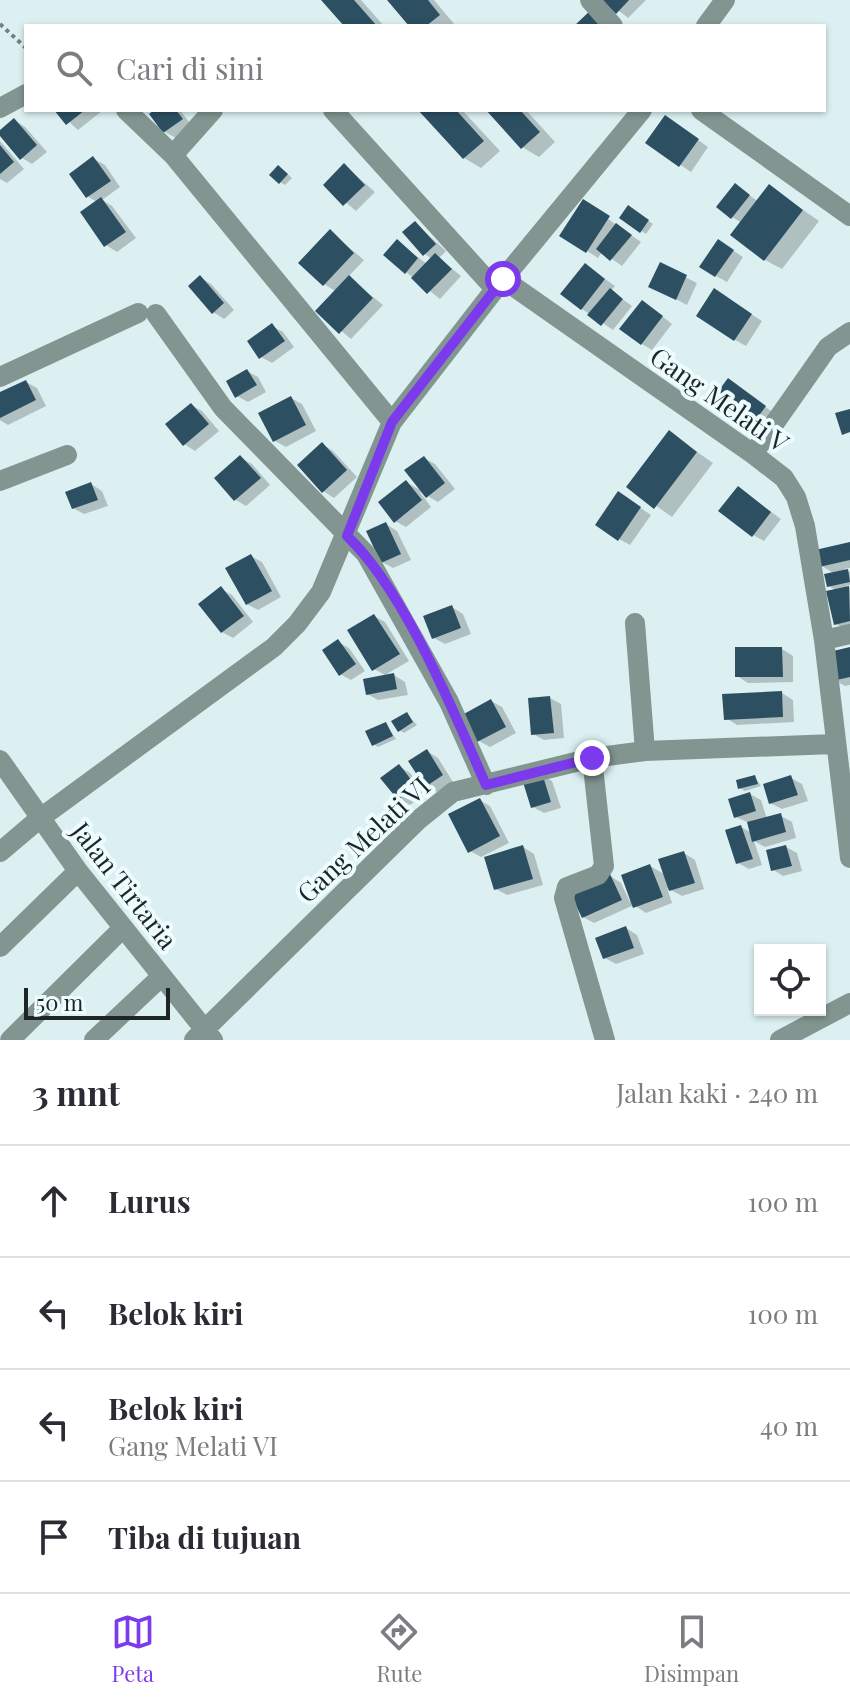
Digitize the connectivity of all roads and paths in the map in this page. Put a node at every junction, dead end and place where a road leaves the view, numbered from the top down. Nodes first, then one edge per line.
1 (590, 0) edge
2 (725, 0) edge
3 (0, 24) edge
4 (611, 24) edge
5 (707, 24) edge
6 (24, 46) edge
7 (24, 95) edge
8 (0, 108) edge
9 (128, 112) edge
10 (211, 112) edge
11 (335, 112) edge
12 (640, 112) edge
13 (704, 112) edge
14 (173, 155) junction
15 (850, 216) edge
16 (499, 284) junction
17 (850, 332) edge
18 (0, 377) edge
19 (392, 422) junction
20 (753, 454) junction
21 (67, 455) dead end
22 (0, 481) edge
23 (347, 536) junction
24 (635, 623) dead end
25 (850, 634) edge
26 (824, 640) junction
27 (839, 728) edge
28 (645, 751) junction
29 (592, 758) junction
30 (0, 760) edge
31 (486, 785) junction
32 (39, 819) junction
33 (0, 852) edge
34 (850, 857) edge
35 (78, 871) junction
36 (123, 928) junction
37 (0, 947) edge
38 (162, 976) junction
39 (850, 1003) edge
40 (204, 1036) edge
41 (10, 1040) edge
42 (94, 1040) edge
43 (605, 1040) edge
44 (780, 1040) edge

1 - 4 street
2 - 5 street
3 - 6 path
7 - 8 street
9 - 14 street
10 - 14 street
11 - 16 street, Gang Melati V
12 - 16 street
13 - 15 street
14 - 19 street
16 - 19 street
16 - 20 street, Gang Melati V
17 - 20 street
18 - 23 street
19 - 23 street
20 - 26 street, Gang Melati V
21 - 22 street
23 - 31 street
23 - 32 street
24 - 28 street
25 - 26 street
26 - 27 street, Gang Melati V
27 - 28 street, Gang Melati VI
27 - 34 street, Gang Melati V
28 - 29 street, Gang Melati VI
29 - 31 street, Gang Melati VI
29 - 43 street
30 - 32 street, Jalan Tirtaria
31 - 40 street, Gang Melati VI
32 - 33 street
32 - 35 street, Jalan Tirtaria
35 - 36 street, Jalan Tirtaria
35 - 37 street
36 - 38 street, Jalan Tirtaria
36 - 41 street
38 - 40 street, Jalan Tirtaria
38 - 42 street
39 - 44 street

